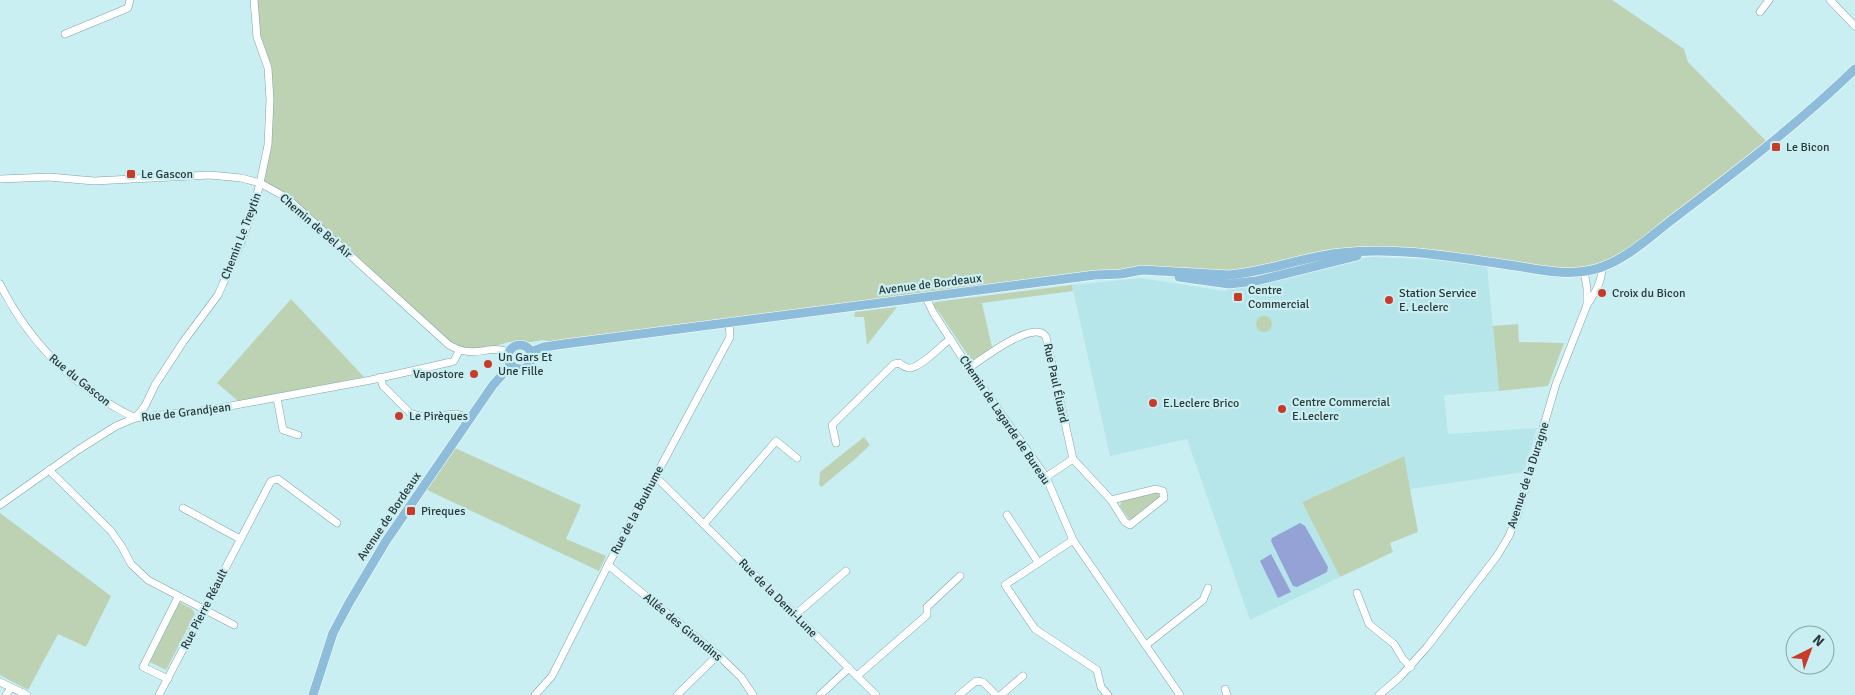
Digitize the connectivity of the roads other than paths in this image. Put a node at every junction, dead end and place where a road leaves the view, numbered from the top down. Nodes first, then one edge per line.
1 (130, 0) edge
2 (254, 0) edge
3 (1769, 0) edge
4 (1830, 0) edge
5 (1760, 12) dead end
6 (1855, 26) edge
7 (65, 34) dead end
8 (1855, 69) edge
9 (0, 179) edge
10 (260, 183) junction
11 (1415, 252) junction
12 (1602, 267) junction
13 (1584, 271) junction
14 (1121, 274) junction
15 (0, 284) edge
16 (926, 298) junction
17 (1587, 305) junction
18 (729, 322) junction
19 (950, 339) junction
20 (459, 351) junction
21 (510, 352) junction
22 (530, 352) junction
23 (511, 365) junction
24 (969, 368) junction
25 (380, 377) junction
26 (277, 398) junction
27 (135, 418) junction
28 (470, 418) junction
29 (298, 435) dead end
30 (836, 443) dead end
31 (797, 458) dead end
32 (1073, 459) junction
33 (49, 470) junction
34 (655, 476) junction
35 (1046, 478) junction
36 (1111, 500) junction
37 (0, 505) edge
38 (184, 508) dead end
39 (1008, 515) dead end
40 (337, 523) dead end
41 (704, 524) junction
42 (240, 539) junction
43 (1073, 540) junction
44 (1038, 562) junction
45 (608, 565) junction
46 (846, 570) dead end
47 (960, 576) dead end
48 (1208, 588) dead end
49 (1358, 593) dead end
50 (178, 597) junction
51 (204, 610) junction
52 (795, 615) junction
53 (234, 625) dead end
54 (1146, 646) junction
55 (718, 655) junction
56 (1410, 667) junction
57 (849, 668) junction
58 (857, 676) junction
59 (1023, 676) dead end
60 (168, 679) junction
61 (0, 682) edge
62 (11, 688) junction
63 (6, 695) edge
64 (27, 695) edge
65 (159, 695) edge
66 (312, 695) edge
67 (535, 695) edge
68 (677, 695) edge
69 (752, 695) edge
70 (820, 695) edge
71 (876, 695) edge
72 (959, 695) edge
73 (996, 695) edge
74 (1001, 695) edge
75 (1108, 695) edge
76 (1180, 695) edge
77 (1380, 695) edge

1 - 7 street
2 - 10 street, Chemin Le Treytin
3 - 5 street
4 - 6 street
8 - 12 main road
9 - 10 street, Chemin de Bel Air
10 - 20 street, Chemin de Bel Air
10 - 27 street, Chemin Le Treytin
11 - 13 main road
11 - 14 main road, Avenue de Bordeaux
11 - 14 main road
12 - 13 main road
12 - 17 street, Avenue de la Duragne
13 - 17 street, Avenue de la Duragne
14 - 16 main road, Avenue de Bordeaux
15 - 27 street, Rue du Gascon
16 - 18 main road, Avenue de Bordeaux
16 - 19 street, Chemin de Lagarde de Bureau
17 - 56 street, Avenue de la Duragne
18 - 22 main road, Avenue de Bordeaux
18 - 34 street, Rue de la Bouhume
19 - 24 street, Chemin de Lagarde de Bureau
19 - 30 street
20 - 21 street
20 - 25 street, Rue de Grandjean
21 - 22 main road
21 - 23 main road
22 - 23 main road
23 - 28 main road, Avenue de Bordeaux
24 - 32 street, Rue Paul Éluard
24 - 35 street, Chemin de Lagarde de Bureau
25 - 26 street, Rue de Grandjean
25 - 28 street
26 - 27 street, Rue de Grandjean
26 - 29 street
27 - 33 street, Rue de Grandjean
28 - 66 main road, Avenue de Bordeaux
31 - 41 street
32 - 35 street
32 - 36 street
33 - 37 street, Rue de Grandjean
33 - 50 street
34 - 41 street, Rue de la Demi-Lune
34 - 45 street, Rue de la Bouhume
35 - 43 street, Chemin de Lagarde de Bureau
36 - 36 street
38 - 42 street
39 - 44 street
40 - 42 street, Rue Pierre Réault
41 - 52 street, Rue de la Demi-Lune
42 - 51 street, Rue Pierre Réault
43 - 44 street
43 - 54 street, Chemin de Lagarde de Bureau
44 - 75 street
45 - 55 street, Allée des Girondins
45 - 67 street, Rue de la Bouhume
46 - 52 street
47 - 58 street
48 - 54 street
49 - 56 street
50 - 51 street
50 - 60 street
51 - 53 street
51 - 60 street, Rue Pierre Réault
52 - 57 street, Rue de la Demi-Lune
54 - 76 street, Chemin de Lagarde de Bureau
55 - 68 street
55 - 69 street, Allée des Girondins
56 - 77 street, Avenue de la Duragne
57 - 58 street, Rue de la Demi-Lune
57 - 70 street
58 - 71 street, Rue de la Demi-Lune
59 - 74 street
60 - 65 street, Rue Pierre Réault
61 - 62 street
62 - 63 street
62 - 64 street
72 - 73 street

